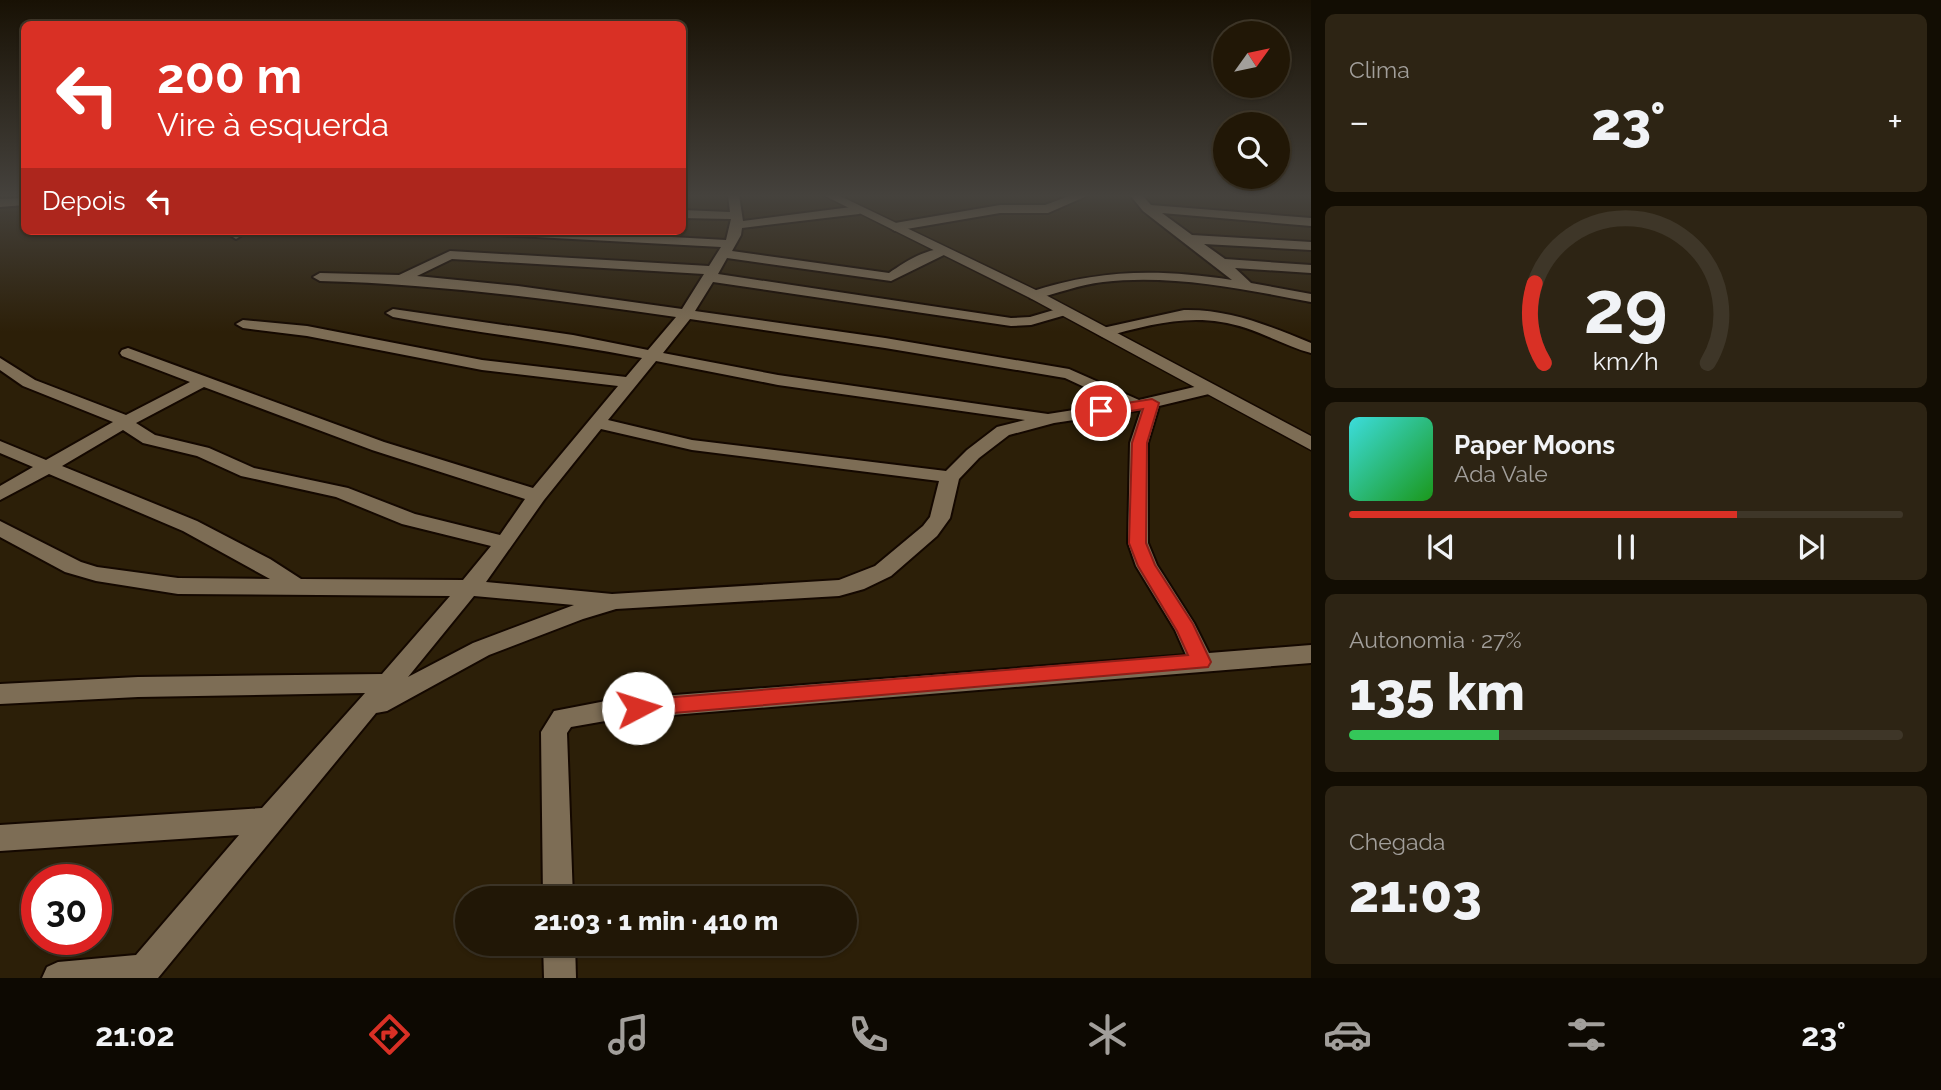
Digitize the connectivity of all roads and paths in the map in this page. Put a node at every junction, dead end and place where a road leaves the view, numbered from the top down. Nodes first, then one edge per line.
1 (633, 241) edge
2 (746, 241) edge
3 (922, 241) edge
4 (1191, 241) edge
5 (1218, 241) edge
6 (1311, 246) edge
7 (722, 247) edge
8 (944, 252) junction
9 (1222, 263) junction
10 (1311, 269) edge
11 (320, 277) dead end
12 (400, 279) junction
13 (1246, 285) junction
14 (1035, 295) junction
15 (1311, 298) edge
16 (1064, 311) junction
17 (393, 313) dead end
18 (687, 313) junction
19 (243, 324) dead end
20 (1104, 332) junction
21 (1311, 348) edge
22 (128, 353) dead end
23 (654, 357) junction
24 (0, 363) edge
25 (205, 380) junction
26 (632, 383) junction
27 (1207, 390) junction
28 (1144, 404) junction
29 (1053, 418) junction
30 (125, 422) junction
31 (597, 423) junction
32 (1311, 444) edge
33 (0, 446) edge
34 (48, 466) junction
35 (950, 477) junction
36 (0, 494) edge
37 (537, 496) junction
38 (0, 528) edge
39 (505, 543) junction
40 (297, 587) junction
41 (469, 588) junction
42 (616, 601) junction
43 (1311, 654) edge
44 (1201, 662) junction
45 (389, 683) junction
46 (0, 694) edge
47 (363, 713) junction
48 (270, 820) junction
49 (0, 838) edge
50 (558, 886) edge
51 (559, 956) edge
52 (140, 974) edge
53 (58, 978) edge
54 (560, 978) edge

1 - 7 street
2 - 7 street
3 - 8 street
4 - 9 street
5 - 6 street
7 - 8 street
7 - 12 street
7 - 16 street
7 - 18 street
8 - 14 street
9 - 10 street
9 - 13 street
11 - 12 street
12 - 18 street
13 - 14 street
13 - 15 street
14 - 16 street
16 - 20 street
17 - 23 street
18 - 23 street
18 - 28 street
19 - 26 street
20 - 21 street
20 - 27 street
22 - 25 street
23 - 26 street
23 - 29 street
24 - 30 street
25 - 30 street
25 - 37 street
26 - 31 street
27 - 28 street
27 - 32 street
28 - 29 street
28 - 44 street
29 - 35 street
30 - 34 street
30 - 39 street
31 - 35 street
31 - 37 street
33 - 34 street
34 - 36 street
34 - 40 street
35 - 42 street
37 - 39 street
38 - 40 street
39 - 41 street
40 - 41 street
41 - 42 street
41 - 45 street
42 - 47 street
43 - 44 street
44 - 50 street
45 - 46 street
45 - 47 street
47 - 48 street
48 - 49 street
48 - 52 street
51 - 54 street
52 - 53 street

